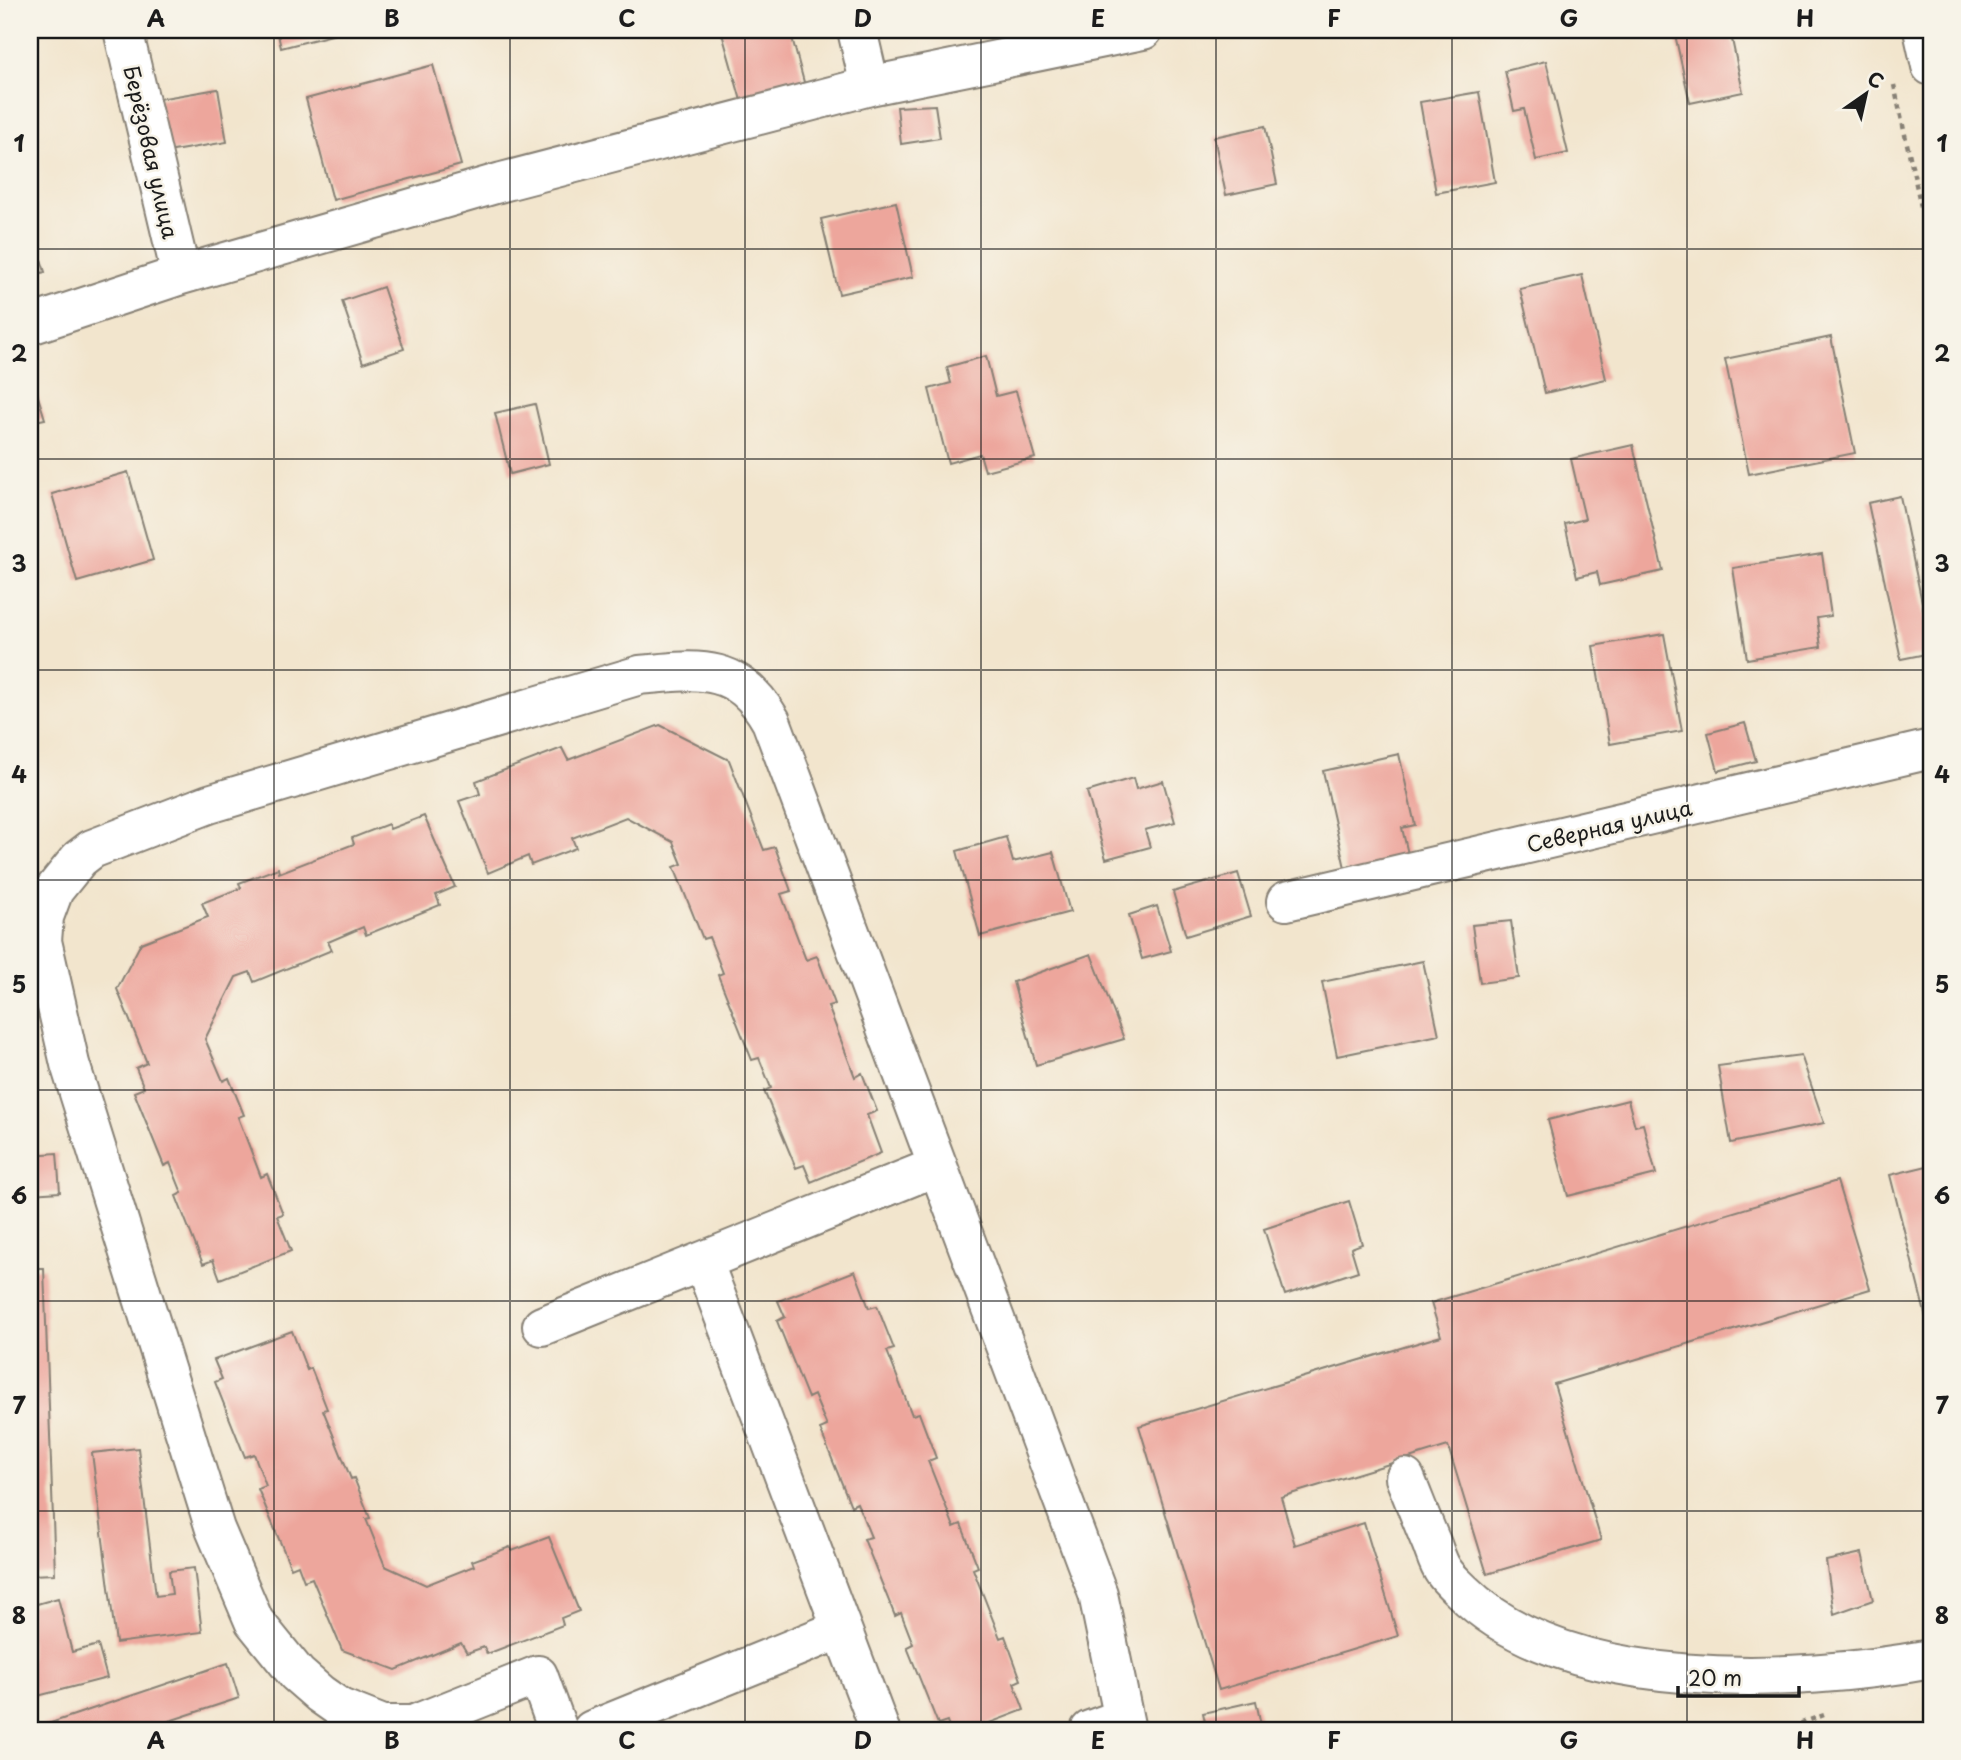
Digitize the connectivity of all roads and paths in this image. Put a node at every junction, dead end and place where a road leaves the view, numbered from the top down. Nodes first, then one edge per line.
1 (123, 30) edge
2 (857, 30) edge
3 (1143, 30) edge
4 (1923, 30) edge
5 (1931, 66) edge
6 (1893, 82) dead end
7 (870, 86) junction
8 (1931, 252) edge
9 (181, 275) junction
10 (30, 325) edge
11 (1931, 749) edge
12 (1286, 901) dead end
13 (938, 1166) junction
14 (703, 1261) junction
15 (541, 1326) dead end
16 (1405, 1478) dead end
17 (841, 1629) junction
18 (1931, 1659) edge
19 (1113, 1726) edge
20 (558, 1730) edge
21 (592, 1730) edge
22 (880, 1730) edge

1 - 9 street, Берёзовая улица
2 - 7 street
3 - 7 street
4 - 5 street
6 - 8 path
7 - 9 street
9 - 10 street
11 - 12 street, Северная улица
13 - 14 street
13 - 19 street
13 - 20 street
14 - 15 street
14 - 17 street
16 - 18 street
17 - 21 street
17 - 22 street

